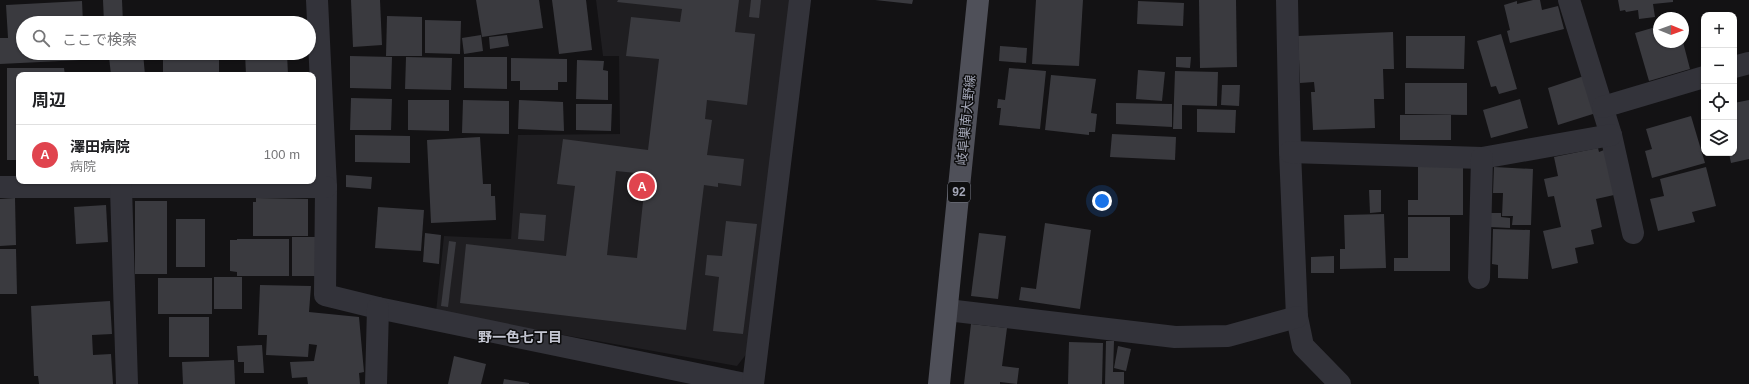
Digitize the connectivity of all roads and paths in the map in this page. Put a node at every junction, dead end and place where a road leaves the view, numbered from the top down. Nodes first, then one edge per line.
1 (317, 0) edge
2 (800, 0) edge
3 (978, 0) edge
4 (1287, 0) edge
5 (1569, 0) edge
6 (1749, 63) edge
7 (1737, 66) edge
8 (1701, 77) edge
9 (1603, 107) junction
10 (1611, 135) junction
11 (1290, 152) junction
12 (1482, 158) junction
13 (0, 187) edge
14 (326, 187) junction
15 (121, 188) junction
16 (1634, 233) dead end
17 (1479, 278) dead end
18 (378, 308) junction
19 (947, 310) junction
20 (1297, 317) junction
21 (127, 384) edge
22 (376, 384) edge
23 (745, 384) edge
24 (753, 384) edge
25 (939, 384) edge
26 (1340, 384) edge

1 - 14 street
2 - 24 street
3 - 19 main road, 岐阜巣南大野線 / 92
4 - 11 street
5 - 9 street
6 - 7 street
8 - 9 street
9 - 10 street
10 - 12 street
10 - 16 street
11 - 12 street
11 - 20 street
12 - 17 street
13 - 15 street
14 - 15 street
14 - 18 street
15 - 21 street
18 - 22 street
18 - 23 street
19 - 20 street
19 - 25 main road, 岐阜巣南大野線 / 92
20 - 26 street

